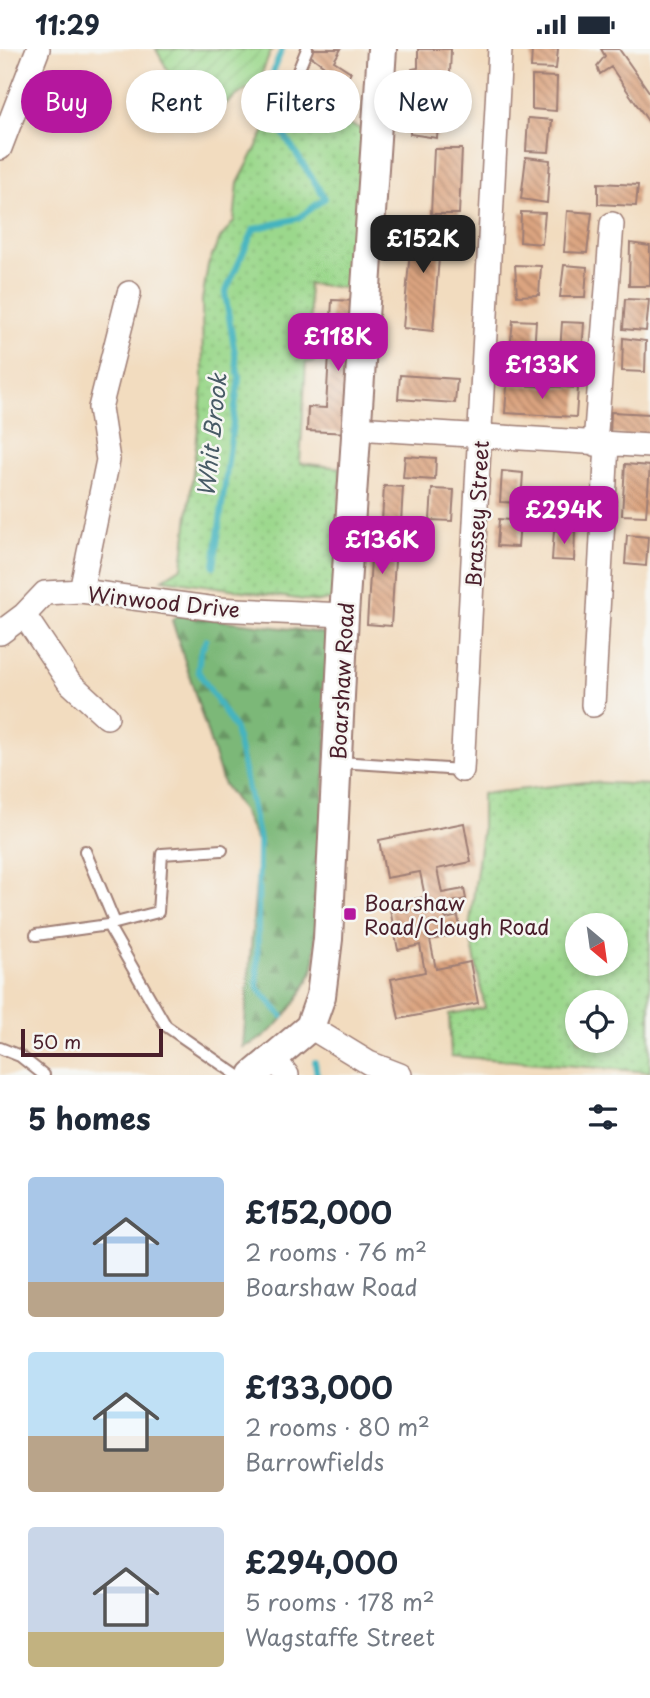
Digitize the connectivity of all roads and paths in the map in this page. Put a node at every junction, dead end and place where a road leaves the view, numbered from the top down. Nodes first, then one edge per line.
1 (38, 49) edge
2 (307, 49) edge
3 (382, 49) edge
4 (500, 49) edge
5 (298, 70) edge
6 (0, 148) edge
7 (612, 224) dead end
8 (129, 293) dead end
9 (356, 428) junction
10 (480, 435) junction
11 (601, 444) junction
12 (650, 446) edge
13 (81, 591) junction
14 (24, 615) junction
15 (344, 615) junction
16 (0, 633) edge
17 (593, 705) dead end
18 (107, 717) dead end
19 (337, 762) junction
20 (462, 770) joint
21 (222, 850) dead end
22 (85, 851) dead end
23 (112, 924) junction
24 (36, 935) dead end
25 (310, 1027) junction
26 (0, 1048) edge
27 (271, 1070) edge
28 (44, 1075) edge
29 (237, 1075) edge
30 (400, 1075) edge

1 - 6 street
2 - 5 lane
3 - 9 street, Boarshaw Road
4 - 10 street, Brassey Street
7 - 11 street
8 - 13 street
9 - 10 street
9 - 15 street, Boarshaw Road
10 - 11 street
10 - 20 street, Brassey Street
11 - 12 street
11 - 17 street
13 - 14 street, Winwood Drive
13 - 15 street, Winwood Drive
14 - 16 street, Winwood Drive
14 - 18 street
15 - 19 street, Boarshaw Road
19 - 20 lane
19 - 25 street, Boarshaw Road
21 - 23 lane
22 - 23 lane
23 - 24 lane
23 - 29 lane
25 - 27 street, Boarshaw Road
25 - 30 street
26 - 28 lane

